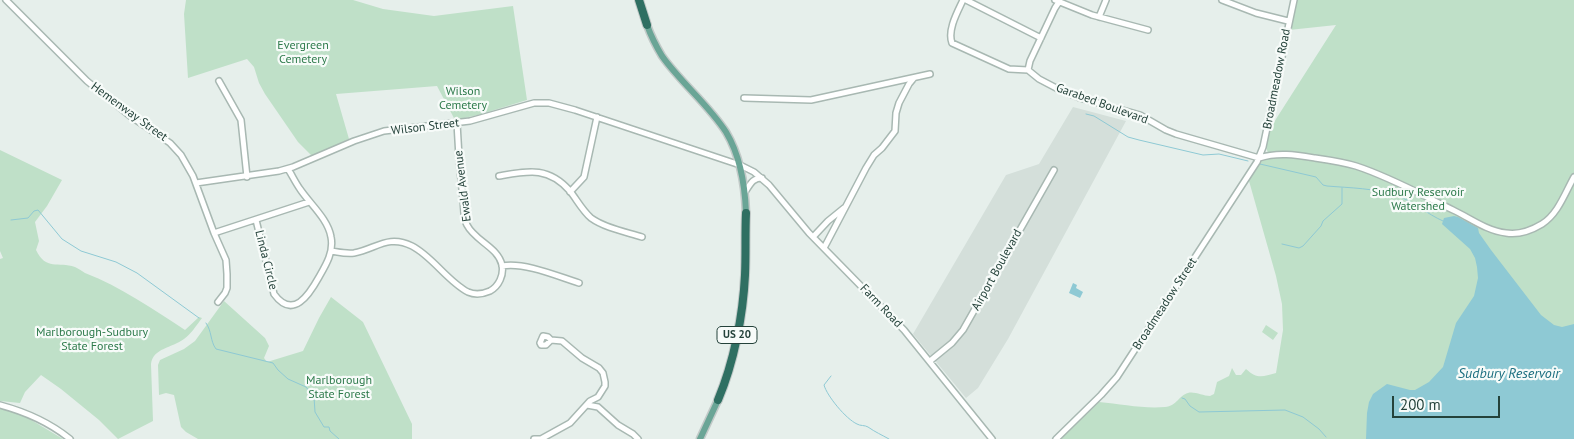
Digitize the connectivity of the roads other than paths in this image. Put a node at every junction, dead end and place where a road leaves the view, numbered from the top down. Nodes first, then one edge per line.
1 (6, 0) edge
2 (639, 0) edge
3 (964, 0) edge
4 (1106, 0) edge
5 (1222, 0) edge
6 (1294, 0) edge
7 (1057, 1) edge
8 (1099, 17) junction
9 (1288, 21) junction
10 (647, 25) joint
11 (1148, 30) dead end
12 (1041, 38) junction
13 (1028, 70) junction
14 (930, 74) dead end
15 (914, 78) junction
16 (219, 81) dead end
17 (744, 98) dead end
18 (597, 117) junction
19 (457, 123) junction
20 (1259, 158) junction
21 (740, 165) junction
22 (288, 169) junction
23 (1054, 170) dead end
24 (499, 176) dead end
25 (247, 177) junction
26 (1574, 177) edge
27 (762, 178) junction
28 (196, 184) junction
29 (570, 192) junction
30 (745, 192) junction
31 (309, 202) junction
32 (846, 206) junction
33 (746, 213) joint
34 (256, 220) junction
35 (214, 233) junction
36 (642, 237) dead end
37 (813, 237) junction
38 (824, 248) junction
39 (331, 251) junction
40 (502, 266) junction
41 (579, 283) dead end
42 (218, 302) dead end
43 (551, 340) dead end
44 (930, 361) junction
45 (598, 397) junction
46 (718, 400) joint
47 (0, 405) edge
48 (587, 405) junction
49 (598, 407) junction
50 (70, 439) edge
51 (534, 439) edge
52 (541, 439) edge
53 (638, 439) edge
54 (700, 439) edge
55 (992, 439) edge
56 (1056, 439) edge

1 - 28 street, Hemenway Street
2 - 10 highway, US 20
3 - 12 street
3 - 13 street, Garabed Boulevard
4 - 8 street
5 - 9 street
6 - 9 street, Broadmeadow Road
7 - 8 street
7 - 12 street
8 - 11 street
9 - 20 street, Broadmeadow Road
10 - 21 main road, US 20
12 - 13 street
13 - 20 street, Garabed Boulevard
14 - 15 street
15 - 17 street
15 - 32 street
16 - 25 street
18 - 19 street, Wilson Street
18 - 21 street, Wilson Street
18 - 29 street
19 - 22 street, Wilson Street
19 - 40 street, Ewald Avenue
20 - 26 street
20 - 56 street, Broadmeadow Street
21 - 27 street, Farm Road
21 - 30 main road, US 20
22 - 25 street, Wilson Street
22 - 31 street
23 - 44 street, Airport Boulevard
24 - 29 street
25 - 28 street, Wilson Street
27 - 30 street
27 - 37 street, Farm Road
28 - 35 street, Hemenway Street
29 - 36 street
30 - 33 main road, US 20
31 - 34 street
31 - 39 street
32 - 37 street
32 - 38 street
33 - 46 highway, US 20
34 - 35 street
34 - 39 street, Linda Circle
35 - 42 street, Hemenway Street
37 - 38 street, Farm Road
38 - 44 street, Farm Road
39 - 40 street
40 - 41 street
43 - 45 street
44 - 55 street, Farm Road
45 - 48 street
45 - 49 street
46 - 54 main road, US 20
47 - 50 street
48 - 49 street
48 - 52 street
49 - 53 street
51 - 52 street

